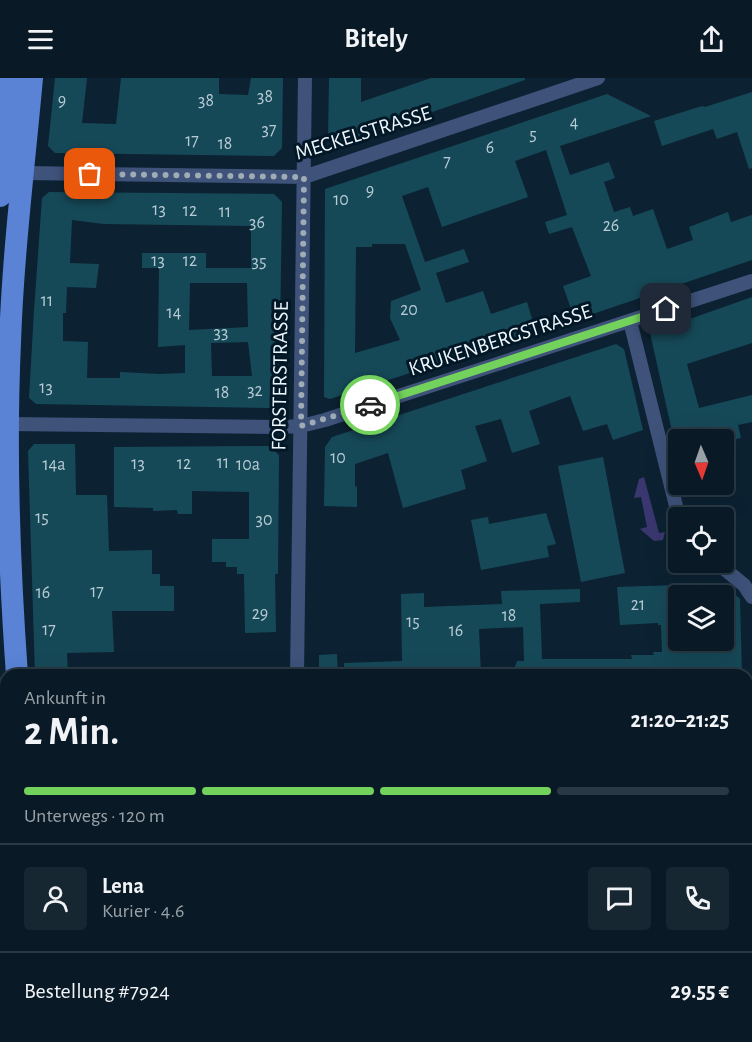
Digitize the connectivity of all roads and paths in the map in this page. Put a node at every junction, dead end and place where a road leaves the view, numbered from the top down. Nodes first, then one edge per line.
1 (11, 78) edge
2 (33, 78) edge
3 (305, 78) edge
4 (598, 78) edge
5 (24, 173) junction
6 (304, 177) junction
7 (0, 196) edge
8 (752, 281) edge
9 (630, 321) junction
10 (7, 424) junction
11 (301, 426) junction
12 (676, 507) edge
13 (729, 573) edge
14 (752, 597) edge
15 (17, 669) edge
16 (297, 669) edge

1 - 7 main road
2 - 5 main road
3 - 6 street, FORSTERSTRASSE
4 - 6 street, MECKELSTRASSE
5 - 6 street, MECKELSTRASSE
5 - 10 main road
6 - 11 street, FORSTERSTRASSE
8 - 9 street, KRUKENBERGSTRASSE
9 - 11 street, KRUKENBERGSTRASSE
9 - 12 street
10 - 11 street, KRUKENBERGSTRASSE
10 - 15 main road
11 - 16 street, FORSTERSTRASSE
13 - 14 street

